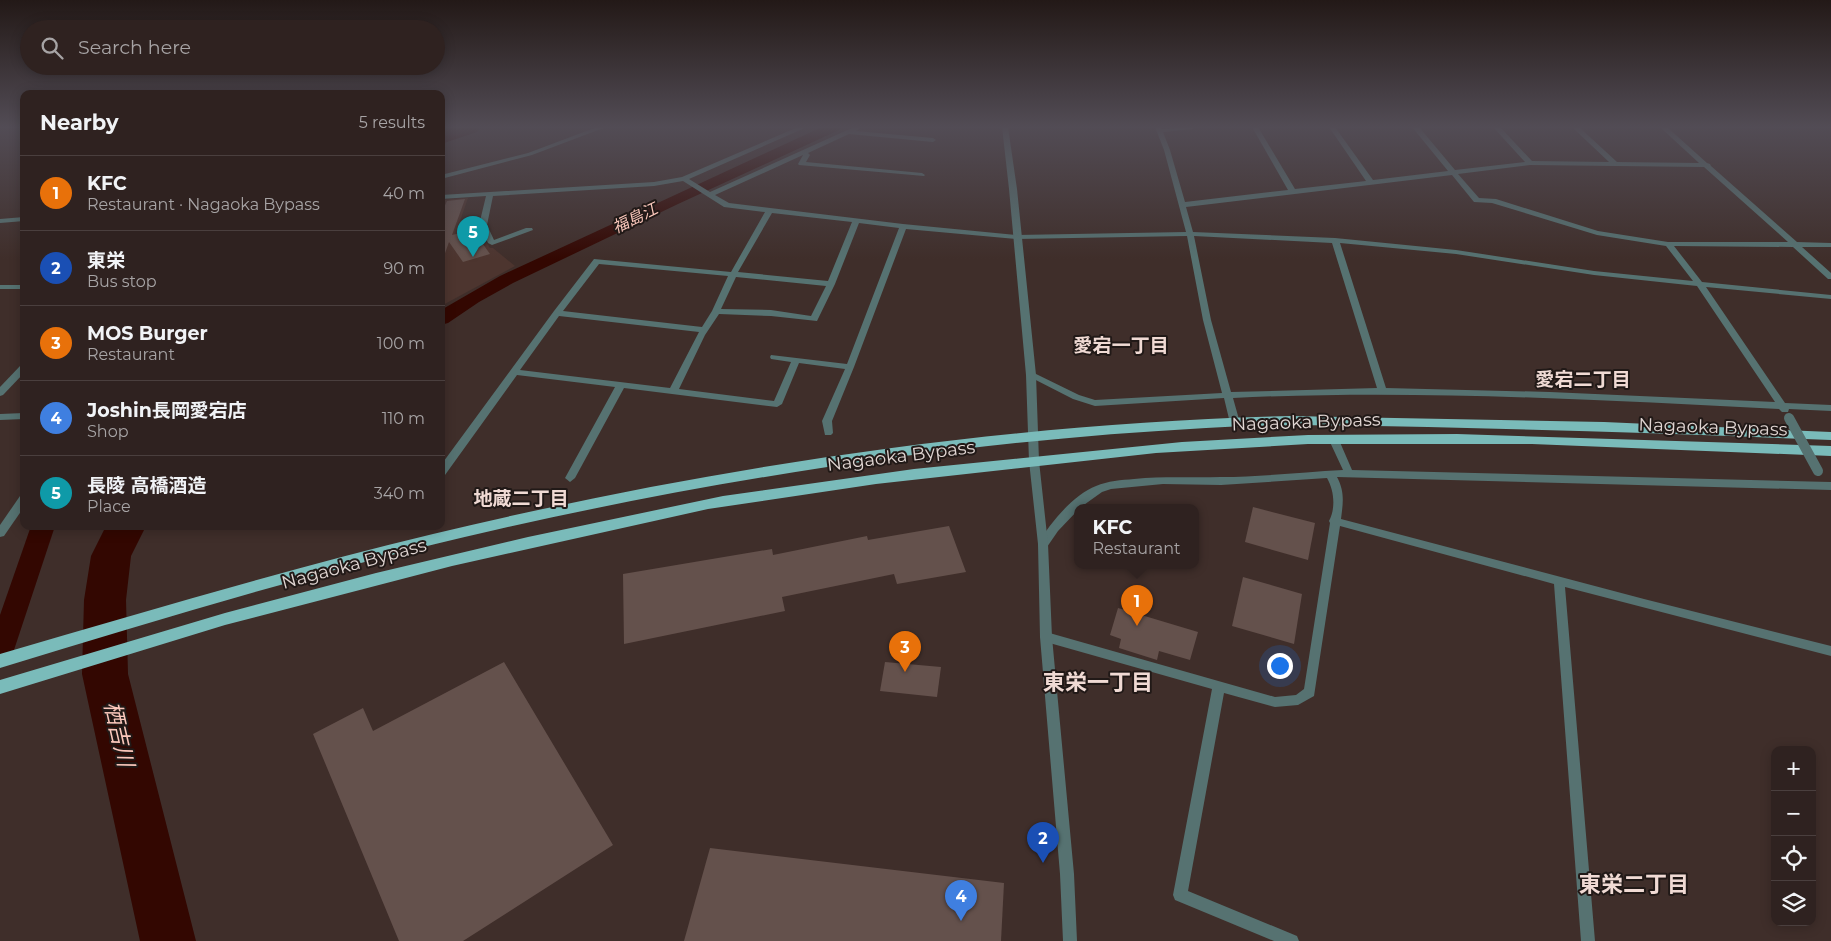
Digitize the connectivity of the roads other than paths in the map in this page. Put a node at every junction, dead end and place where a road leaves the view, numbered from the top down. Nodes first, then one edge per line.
1 (462, 171) edge
2 (709, 171) edge
3 (759, 171) edge
4 (877, 171) edge
5 (1011, 171) edge
6 (1173, 171) edge
7 (1281, 171) edge
8 (1362, 171) edge
9 (1461, 171) edge
10 (1713, 171) edge
11 (1452, 172) junction
12 (445, 175) edge
13 (922, 175) dead end
14 (687, 181) junction
15 (1370, 182) junction
16 (1293, 192) junction
17 (490, 194) junction
18 (706, 194) junction
19 (445, 196) edge
20 (1182, 205) junction
21 (769, 212) junction
22 (20, 219) edge
23 (0, 221) edge
24 (856, 221) junction
25 (904, 226) junction
26 (528, 230) dead end
27 (1190, 234) junction
28 (1016, 237) junction
29 (1335, 240) junction
30 (1668, 244) junction
31 (1795, 245) junction
32 (1831, 245) edge
33 (733, 275) junction
34 (1831, 277) edge
35 (831, 284) junction
36 (1700, 284) junction
37 (0, 287) edge
38 (20, 287) edge
39 (1831, 297) edge
40 (716, 311) junction
41 (557, 313) junction
42 (704, 330) junction
43 (774, 357) dead end
44 (796, 360) junction
45 (850, 367) junction
46 (20, 371) edge
47 (514, 372) junction
48 (1031, 375) junction
49 (620, 385) junction
50 (673, 391) junction
51 (1382, 391) junction
52 (0, 393) edge
53 (1227, 395) junction
54 (1783, 406) junction
55 (1831, 408) edge
56 (20, 416) edge
57 (0, 417) edge
58 (1235, 423) junction
59 (828, 433) dead end
60 (1034, 436) junction
61 (1831, 436) edge
62 (1334, 440) junction
63 (1831, 451) edge
64 (1034, 461) junction
65 (445, 467) edge
66 (1349, 473) junction
67 (1330, 474) junction
68 (570, 478) dead end
69 (1828, 486) edge
70 (1078, 504) edge
71 (20, 505) edge
72 (1074, 508) edge
73 (1334, 521) junction
74 (0, 533) edge
75 (1043, 544) junction
76 (1558, 580) junction
77 (1046, 637) junction
78 (1831, 651) edge
79 (0, 661) edge
80 (1219, 686) junction
81 (0, 687) edge
82 (1070, 941) edge
83 (1292, 941) edge
84 (1588, 941) edge

1 - 12 street
2 - 14 street
3 - 18 street
4 - 13 street
5 - 28 street
6 - 20 street
7 - 16 street
8 - 15 street
9 - 11 street
10 - 31 street
11 - 15 street
11 - 30 street
14 - 17 street
14 - 18 street
15 - 16 street
16 - 20 street
17 - 19 street
17 - 26 street
18 - 21 street
20 - 27 street
21 - 24 street
21 - 33 street
22 - 23 street
24 - 25 street
24 - 35 street
25 - 28 street
25 - 45 street
27 - 28 street
27 - 29 street
27 - 53 street
28 - 48 street
29 - 36 street
29 - 51 street
30 - 31 street
30 - 36 street
31 - 32 street
31 - 34 street
33 - 35 street
33 - 40 street
33 - 41 street
35 - 40 street
36 - 39 street
36 - 54 street
37 - 38 street
40 - 42 street
41 - 42 street
41 - 47 street
42 - 50 street
43 - 44 street
44 - 45 street
44 - 50 street
45 - 59 street
46 - 52 street
47 - 49 street
47 - 65 street
48 - 53 street
48 - 60 street
49 - 50 street
49 - 68 street
51 - 53 street
51 - 54 street
53 - 58 street
54 - 55 street
54 - 69 street, bridge
56 - 57 street
58 - 60 highway, Nagaoka Bypass
58 - 61 highway, Nagaoka Bypass
60 - 64 street
60 - 79 highway, Nagaoka Bypass
62 - 63 highway, Nagaoka Bypass
62 - 64 highway, Nagaoka Bypass
62 - 66 street
64 - 75 street
64 - 81 highway, Nagaoka Bypass
66 - 67 street
66 - 69 street
67 - 70 street
67 - 73 street
71 - 74 street
72 - 75 street
73 - 76 street
73 - 80 street
75 - 77 street
76 - 78 street
76 - 84 street
77 - 80 street
77 - 82 street
80 - 83 street

